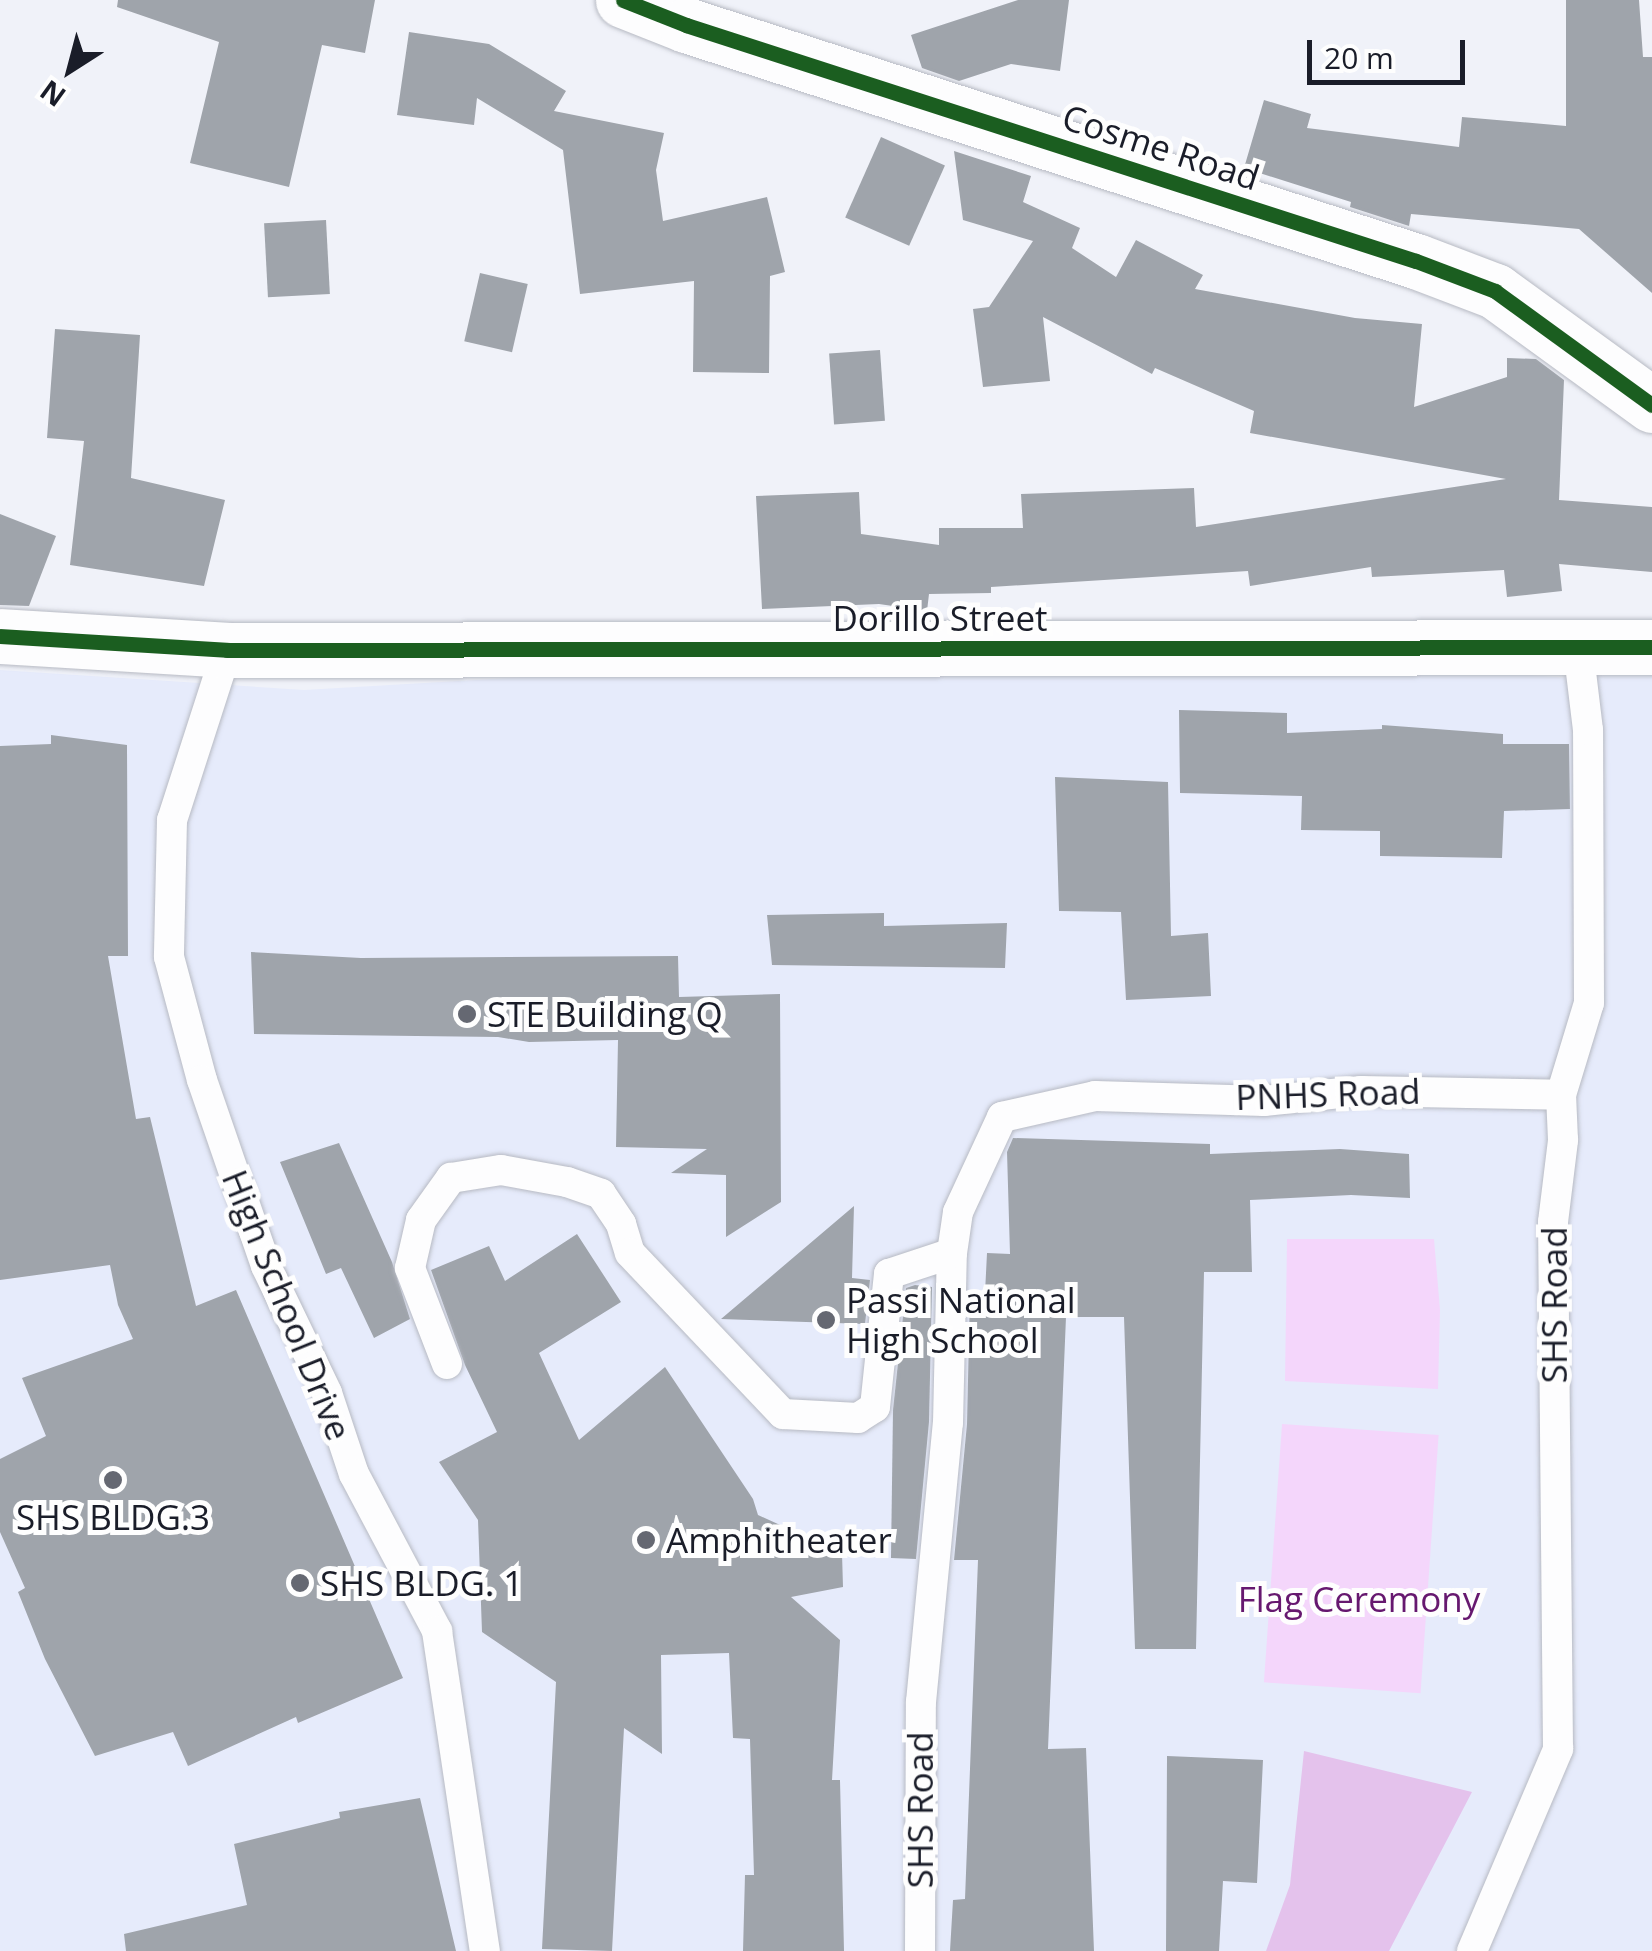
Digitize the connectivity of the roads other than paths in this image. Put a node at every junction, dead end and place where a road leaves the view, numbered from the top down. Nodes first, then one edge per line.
1 (623, 0) edge
2 (1652, 405) edge
3 (0, 636) edge
4 (1578, 647) junction
5 (1652, 647) edge
6 (228, 650) junction
7 (1561, 1094) junction
8 (1095, 1096) joint
9 (952, 1253) junction
10 (447, 1364) dead end
11 (485, 1951) edge
12 (920, 1951) edge
13 (1472, 1951) edge

1 - 2 street, Cosme Road
3 - 6 street, Dorillo Street
4 - 5 street, Dorillo Street
4 - 6 street, Dorillo Street
4 - 7 lane, SHS Road
6 - 11 lane, High School Drive
7 - 8 lane, PNHS Road
7 - 13 lane, SHS Road
8 - 9 lane, SHS Road
9 - 10 lane
9 - 12 lane, SHS Road

